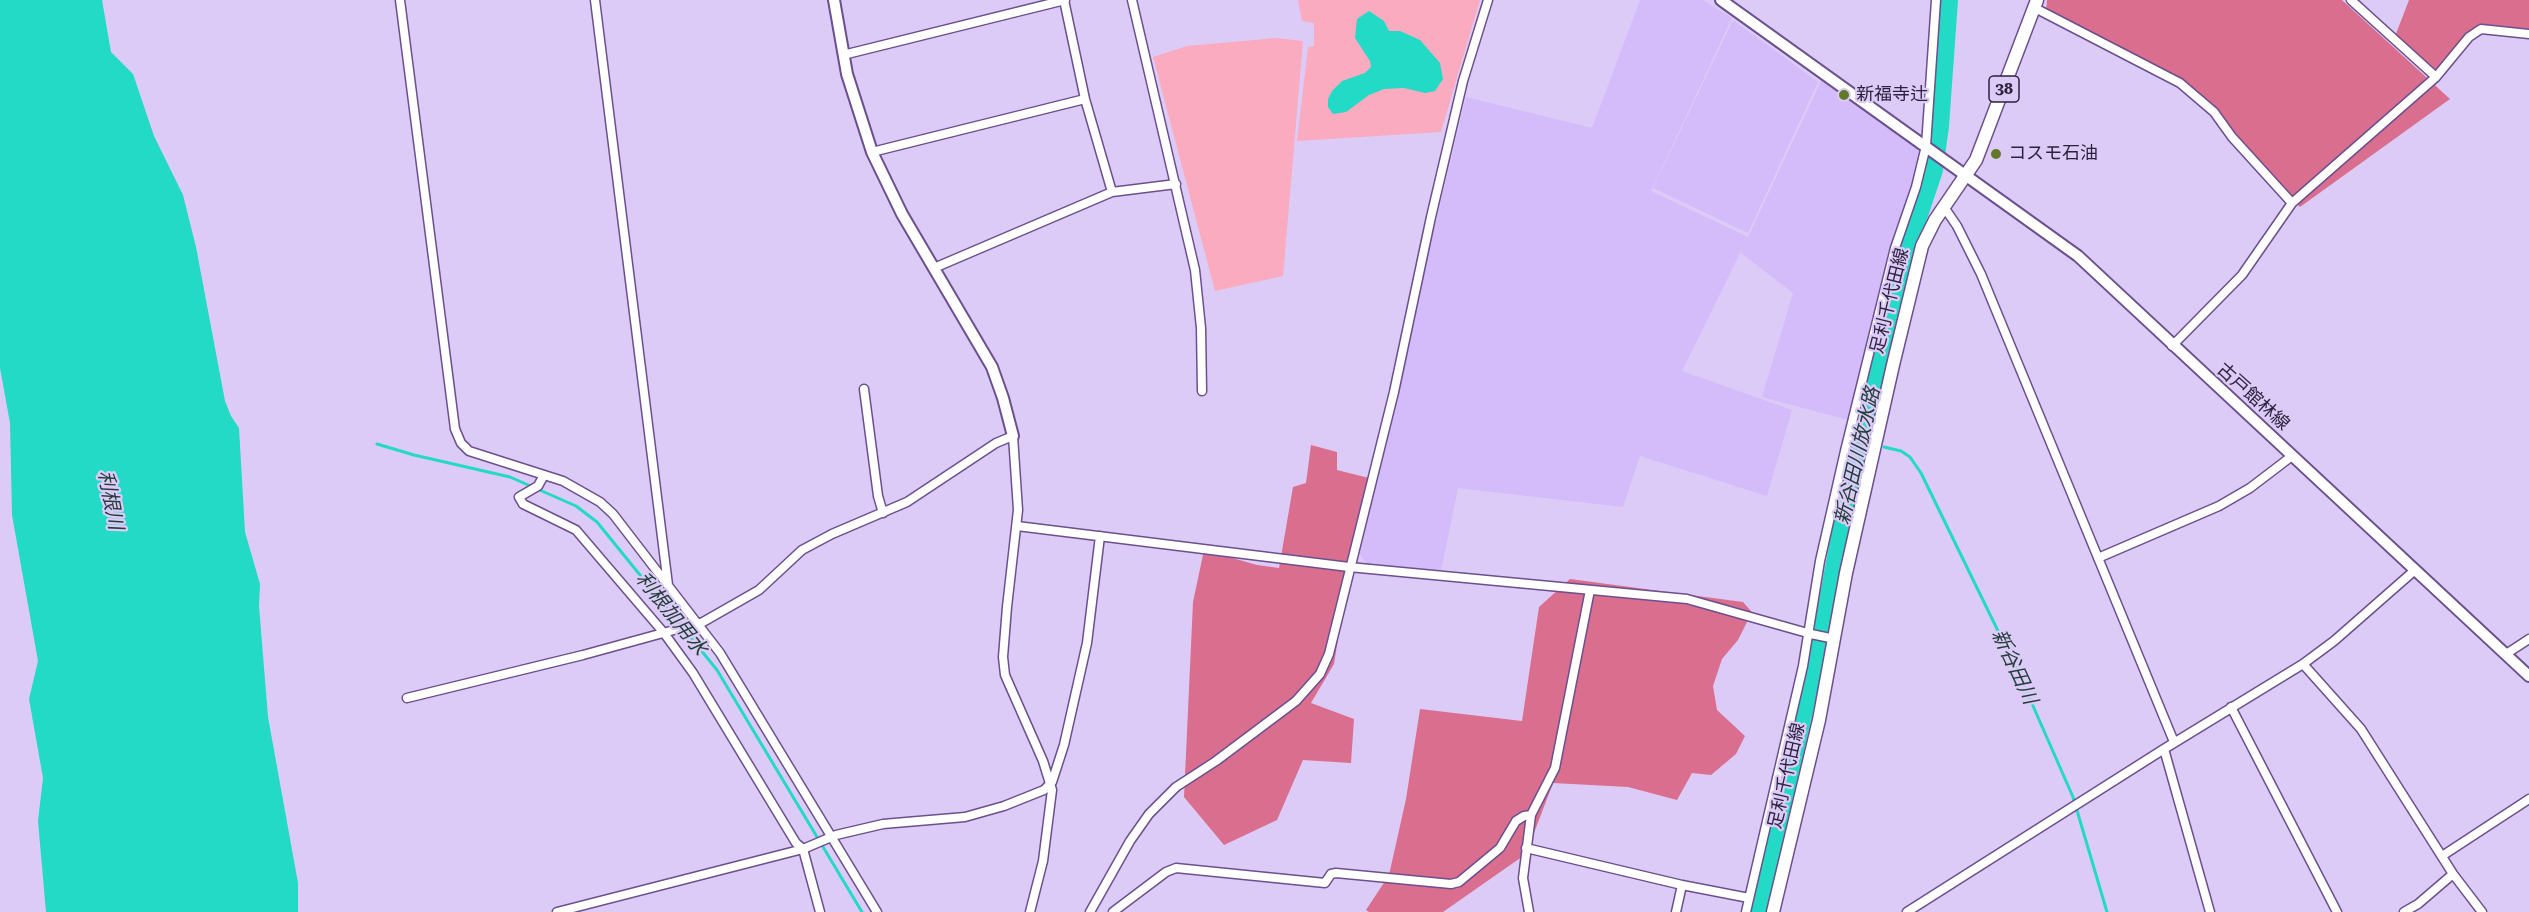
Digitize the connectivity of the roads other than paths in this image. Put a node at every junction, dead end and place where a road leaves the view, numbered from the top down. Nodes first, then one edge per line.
1 (400, 0) edge
2 (595, 0) edge
3 (834, 0) edge
4 (1064, 0) edge
5 (1132, 0) edge
6 (1488, 0) edge
7 (1721, 0) edge
8 (1936, 0) edge
9 (2351, 0) edge
10 (2036, 4) edge
11 (2529, 34) edge
12 (843, 55) junction
13 (2436, 77) junction
14 (1085, 99) junction
15 (1927, 147) junction
16 (872, 152) junction
17 (1967, 176) junction
18 (1176, 183) junction
19 (1112, 192) junction
20 (2292, 203) junction
21 (1944, 207) junction
22 (934, 268) junction
23 (2172, 346) junction
24 (864, 389) dead end
25 (1202, 392) dead end
26 (1013, 436) junction
27 (2292, 456) junction
28 (544, 475) junction
29 (883, 513) junction
30 (1017, 526) junction
31 (1100, 536) junction
32 (2098, 558) junction
33 (1349, 567) junction
34 (2415, 570) junction
35 (668, 586) junction
36 (1590, 590) junction
37 (697, 624) junction
38 (664, 633) junction
39 (1810, 634) junction
40 (1831, 638) junction
41 (2529, 639) edge
42 (2506, 654) junction
43 (2303, 664) junction
44 (2529, 676) edge
45 (407, 698) dead end
46 (2231, 707) junction
47 (2174, 742) junction
48 (2164, 749) junction
49 (1052, 782) junction
50 (2529, 799) edge
51 (1531, 815) junction
52 (823, 840) junction
53 (1527, 848) junction
54 (803, 849) junction
55 (2442, 856) junction
56 (2453, 874) junction
57 (1682, 885) junction
58 (1749, 898) junction
59 (558, 912) edge
60 (820, 912) edge
61 (877, 912) edge
62 (1029, 912) edge
63 (1089, 912) edge
64 (1113, 912) edge
65 (1528, 912) edge
66 (1676, 912) edge
67 (1746, 912) edge
68 (1773, 912) edge
69 (1907, 912) edge
70 (2210, 912) edge
71 (2337, 912) edge
72 (2404, 912) edge
73 (2482, 912) edge

1 - 28 street
2 - 35 street
3 - 12 main road
4 - 12 street
4 - 14 street
5 - 18 street
6 - 33 street
7 - 15 main road
8 - 15 street
9 - 13 street
10 - 17 main road, 足利千代田線 / 38
10 - 20 street
11 - 13 street
12 - 16 main road
13 - 20 street
14 - 16 street
14 - 19 street
15 - 17 main road, 古戸館林線
15 - 39 street
16 - 22 main road
17 - 21 main road, 足利千代田線 / 38
17 - 23 main road, 古戸館林線
18 - 19 street
18 - 25 street
19 - 22 street
20 - 23 street
21 - 32 street
21 - 40 main road, 足利千代田線 / 38
22 - 26 main road
23 - 27 main road, 古戸館林線
24 - 29 street
26 - 29 street
26 - 30 street
27 - 32 street
27 - 34 main road, 古戸館林線
28 - 35 street
28 - 38 street
29 - 37 street
30 - 31 street
30 - 49 street
31 - 33 street
31 - 49 street
32 - 47 street
33 - 36 street
33 - 63 street
34 - 42 main road, 古戸館林線
34 - 43 street
35 - 37 street
36 - 39 street
36 - 51 street
37 - 38 street
37 - 52 street
38 - 45 street
38 - 54 street
39 - 40 street
39 - 58 street
40 - 68 main road, 足利千代田線 / 38
41 - 42 street
42 - 44 main road, 古戸館林線
43 - 46 street
43 - 55 street
46 - 47 street
46 - 71 street
47 - 48 street
48 - 69 street
48 - 70 street
49 - 52 street
49 - 62 street
50 - 55 street
51 - 53 street
51 - 64 street
52 - 54 street
52 - 61 street
53 - 57 street
53 - 65 street
54 - 59 street
54 - 60 street
55 - 56 street
56 - 72 street
56 - 73 street
57 - 58 street
57 - 66 street
58 - 67 street

